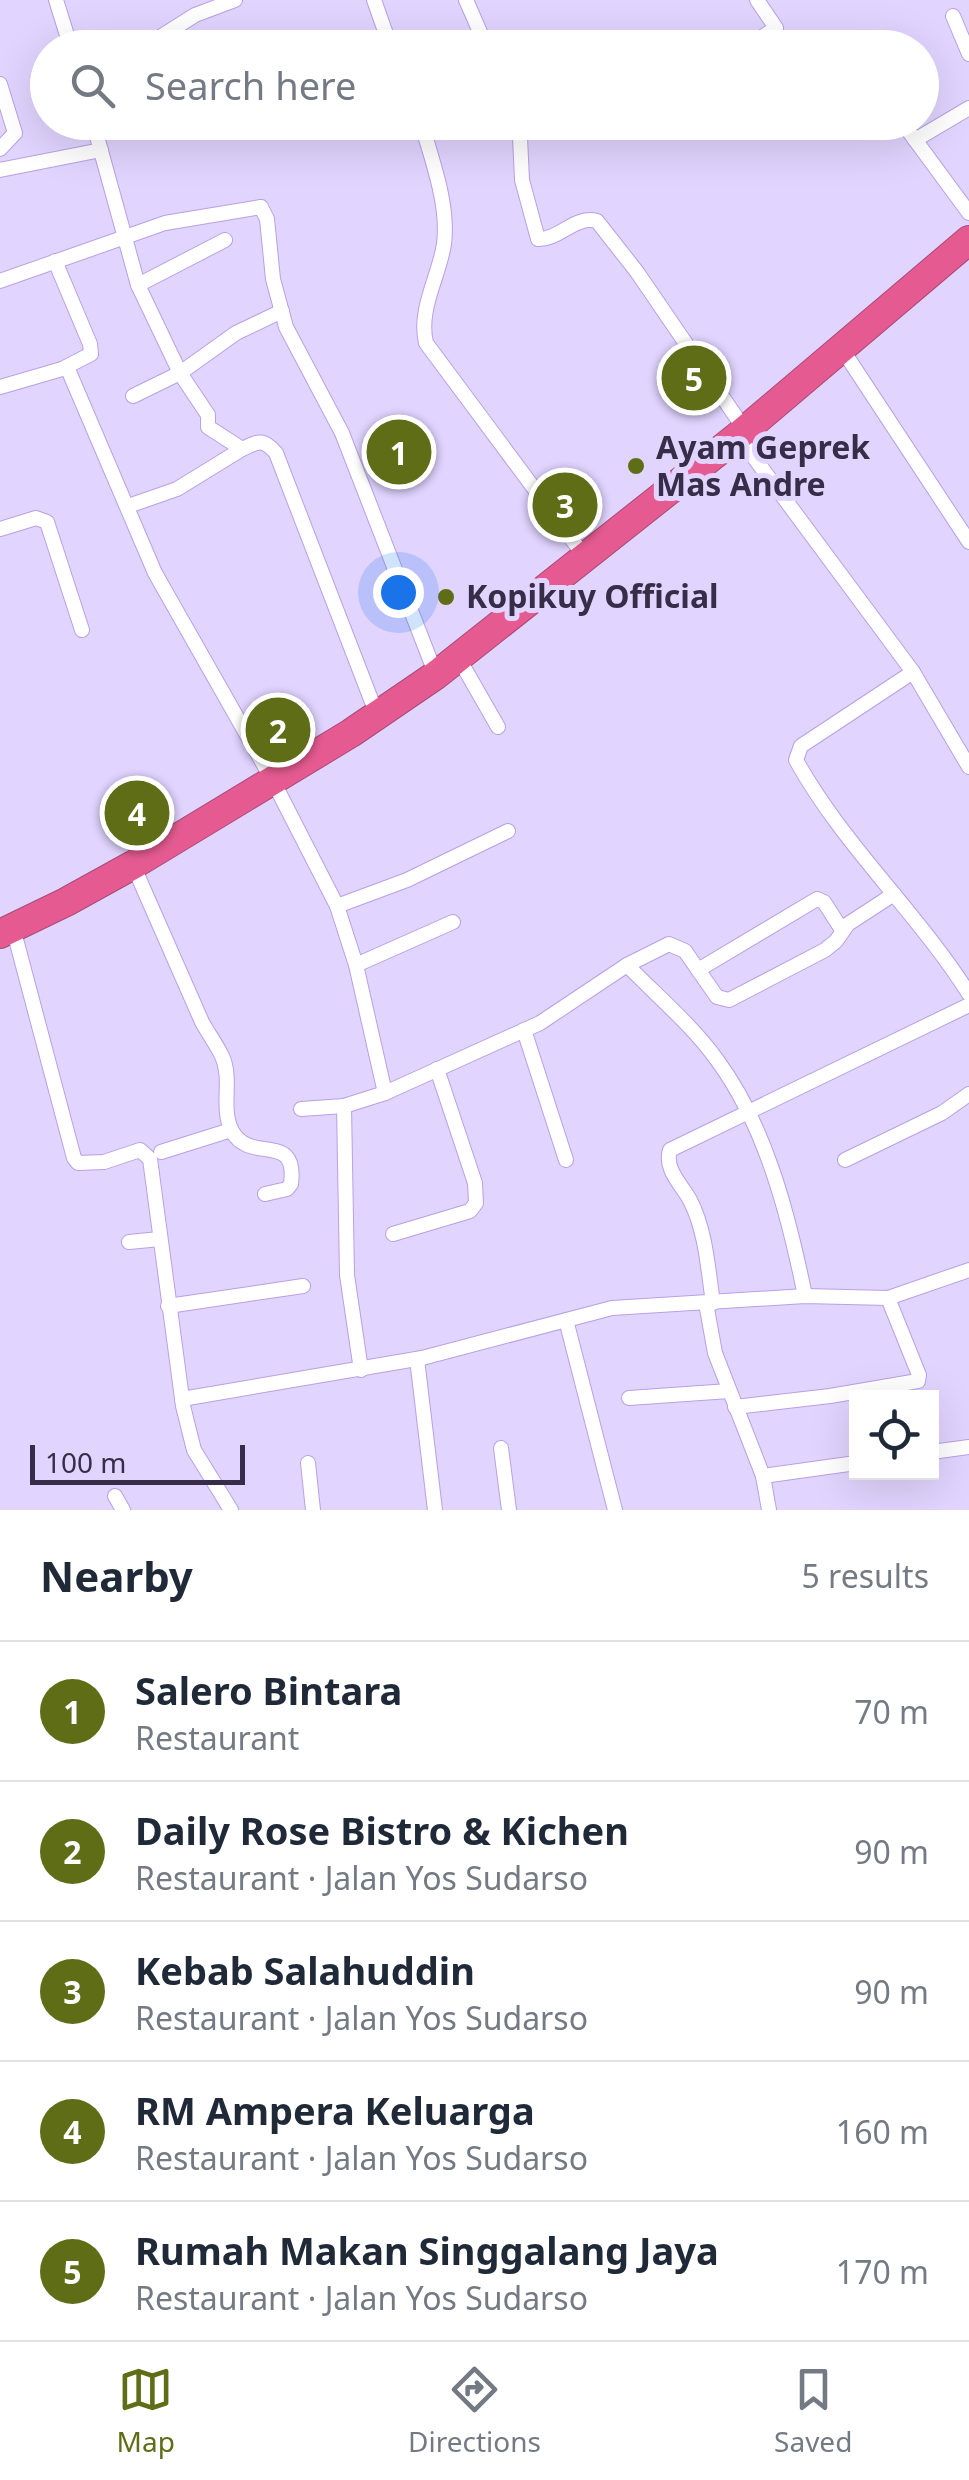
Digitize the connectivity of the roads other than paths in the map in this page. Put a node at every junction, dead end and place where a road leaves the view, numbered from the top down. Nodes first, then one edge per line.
1 (56, 0) edge
2 (235, 0) edge
3 (374, 0) edge
4 (466, 0) edge
5 (756, 0) edge
6 (953, 16) dead end
7 (65, 30) edge
8 (173, 30) edge
9 (385, 30) edge
10 (479, 30) edge
11 (773, 30) edge
12 (969, 54) edge
13 (0, 84) edge
14 (969, 108) edge
15 (939, 126) edge
16 (98, 140) edge
17 (426, 140) edge
18 (520, 140) edge
19 (916, 140) edge
20 (0, 149) edge
21 (101, 150) junction
22 (0, 170) edge
23 (969, 213) edge
24 (124, 236) junction
25 (226, 240) dead end
26 (969, 240) edge
27 (55, 262) junction
28 (0, 280) edge
29 (138, 285) junction
30 (282, 311) junction
31 (842, 348) junction
32 (67, 367) junction
33 (180, 372) junction
34 (0, 387) edge
35 (133, 396) dead end
36 (741, 433) junction
37 (242, 449) junction
38 (128, 506) junction
39 (0, 529) edge
40 (969, 542) edge
41 (585, 557) junction
42 (82, 630) dead end
43 (447, 666) junction
44 (913, 672) junction
45 (377, 715) junction
46 (498, 727) dead end
47 (969, 767) edge
48 (273, 781) junction
49 (508, 831) dead end
50 (133, 865) junction
51 (894, 894) junction
52 (337, 906) junction
53 (453, 922) dead end
54 (5, 927) edge
55 (842, 930) junction
56 (356, 965) junction
57 (627, 965) junction
58 (698, 970) junction
59 (969, 994) edge
60 (969, 1006) edge
61 (524, 1030) junction
62 (436, 1069) junction
63 (384, 1093) junction
64 (969, 1094) edge
65 (344, 1106) junction
66 (301, 1110) dead end
67 (747, 1113) junction
68 (231, 1130) junction
69 (161, 1152) dead end
70 (566, 1160) dead end
71 (845, 1160) dead end
72 (265, 1194) dead end
73 (393, 1234) dead end
74 (160, 1239) junction
75 (130, 1242) dead end
76 (969, 1270) edge
77 (303, 1286) dead end
78 (805, 1296) junction
79 (888, 1298) junction
80 (710, 1303) junction
81 (168, 1306) junction
82 (566, 1320) junction
83 (417, 1360) junction
84 (361, 1370) junction
85 (728, 1391) junction
86 (629, 1398) dead end
87 (182, 1399) junction
88 (735, 1407) junction
89 (969, 1447) edge
90 (501, 1448) dead end
91 (939, 1451) edge
92 (308, 1463) dead end
93 (849, 1464) edge
94 (764, 1476) junction
95 (232, 1510) edge
96 (313, 1510) edge
97 (435, 1510) edge
98 (509, 1510) edge
99 (615, 1510) edge
100 (770, 1510) edge

1 - 7 street
2 - 8 street
3 - 9 street
4 - 10 street
5 - 11 street
6 - 12 street
13 - 20 street
14 - 15 street
16 - 21 street
17 - 41 street
18 - 36 street
19 - 23 street
21 - 22 street
21 - 24 street
24 - 27 street
24 - 29 street
24 - 30 street
25 - 29 street
26 - 31 highway
27 - 28 street
27 - 32 street
29 - 33 street
30 - 33 street
30 - 43 street
31 - 36 highway
31 - 40 street
32 - 34 street
32 - 38 street
33 - 35 street
33 - 37 street
36 - 41 highway
36 - 44 street
37 - 38 street
37 - 45 street
38 - 48 street
39 - 42 street
41 - 43 highway
43 - 45 highway
43 - 46 street
44 - 47 street
44 - 51 street
45 - 48 highway
48 - 50 highway
48 - 52 street
49 - 52 street
50 - 54 highway
50 - 68 street
51 - 55 street
51 - 59 street
52 - 56 street
53 - 56 street
54 - 74 street
55 - 58 street
55 - 58 street
56 - 63 street
57 - 58 street
57 - 61 street
57 - 67 street
60 - 67 street
61 - 62 street
61 - 70 street
62 - 63 street
62 - 73 street
63 - 65 street
64 - 71 street
65 - 66 street
65 - 84 street
67 - 78 street
67 - 80 street
68 - 69 street
68 - 72 street
74 - 75 street
74 - 81 street
76 - 79 street
77 - 81 street
78 - 79 street
78 - 80 street
79 - 88 street
80 - 82 street
80 - 85 street
81 - 87 street
82 - 83 street
82 - 99 street
83 - 84 street
83 - 97 street
84 - 87 street
85 - 86 street
85 - 88 street
87 - 95 street
88 - 94 street
89 - 91 street
90 - 98 street
92 - 96 street
93 - 94 street
94 - 100 street

